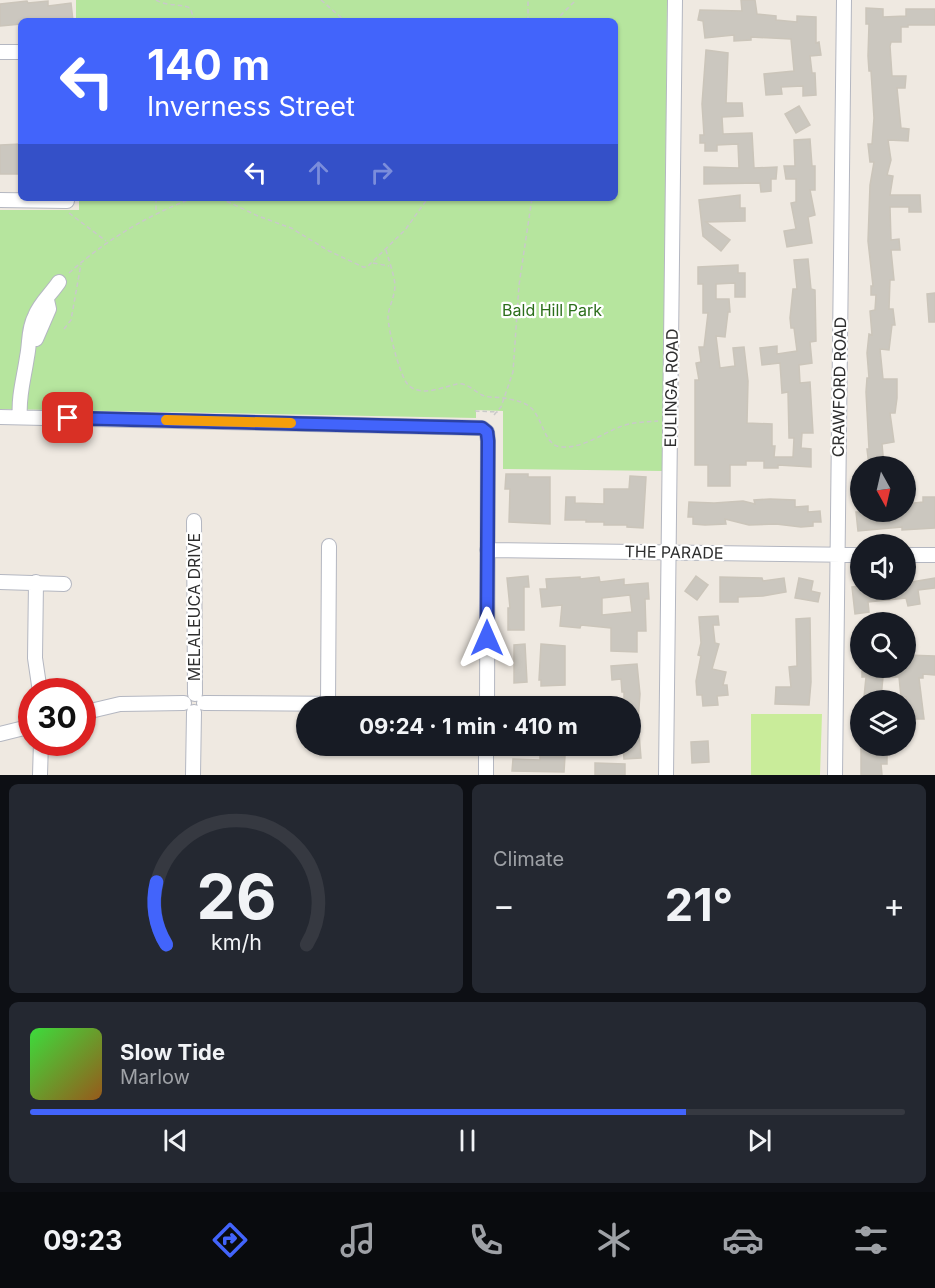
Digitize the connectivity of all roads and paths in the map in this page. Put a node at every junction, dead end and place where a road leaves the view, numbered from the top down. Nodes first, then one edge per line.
1 (156, 0) edge
2 (321, 0) edge
3 (528, 0) edge
4 (576, 0) edge
5 (675, 0) edge
6 (844, 0) edge
7 (194, 18) edge
8 (342, 18) edge
9 (528, 18) edge
10 (558, 18) edge
11 (0, 52) edge
12 (18, 52) edge
13 (0, 201) edge
14 (156, 201) edge
15 (186, 201) edge
16 (226, 201) edge
17 (426, 201) edge
18 (532, 201) edge
19 (69, 207) joint
20 (156, 214) junction
21 (106, 242) junction
22 (386, 250) junction
23 (81, 263) junction
24 (373, 263) junction
25 (390, 266) junction
26 (59, 282) joint
27 (64, 328) dead end
28 (504, 398) junction
29 (475, 411) dead end
30 (499, 412) junction
31 (494, 415) dead end
32 (0, 417) edge
33 (20, 417) junction
34 (670, 421) junction
35 (194, 520) dead end
36 (329, 546) dead end
37 (487, 550) junction
38 (669, 552) junction
39 (837, 554) junction
40 (850, 555) edge
41 (916, 555) edge
42 (935, 555) edge
43 (0, 582) edge
44 (36, 582) junction
45 (64, 584) dead end
46 (38, 678) edge
47 (328, 696) edge
48 (487, 696) edge
49 (194, 703) junction
50 (296, 704) edge
51 (96, 710) edge
52 (18, 730) edge
53 (0, 734) edge
54 (41, 756) edge
55 (486, 756) edge
56 (40, 775) edge
57 (193, 775) edge
58 (486, 775) edge
59 (666, 775) edge
60 (835, 775) edge

1 - 7 path
2 - 8 path
3 - 9 path
4 - 10 path
5 - 34 street, EULINGA ROAD
6 - 39 street, CRAWFORD ROAD
11 - 12 street
13 - 19 street
14 - 20 path
15 - 20 path
16 - 24 path
17 - 22 path
18 - 28 path
19 - 21 path
20 - 21 path
21 - 23 path
22 - 24 path
22 - 25 path
23 - 26 path
23 - 27 path
24 - 25 path
25 - 28 path
26 - 33 street
28 - 30 path
28 - 34 path
29 - 30 path
30 - 31 path
32 - 33 street
33 - 37 street
34 - 38 street, EULINGA ROAD
35 - 49 street, MELALEUCA DRIVE
36 - 47 street
37 - 38 street, THE PARADE
37 - 48 street
38 - 39 street, THE PARADE
38 - 59 street, EULINGA ROAD
39 - 40 street, THE PARADE
39 - 60 street, CRAWFORD ROAD
41 - 42 street
43 - 44 street
44 - 45 street
44 - 46 street
49 - 50 street
49 - 51 street
49 - 57 street, MELALEUCA DRIVE
52 - 53 street
54 - 56 street
55 - 58 street

